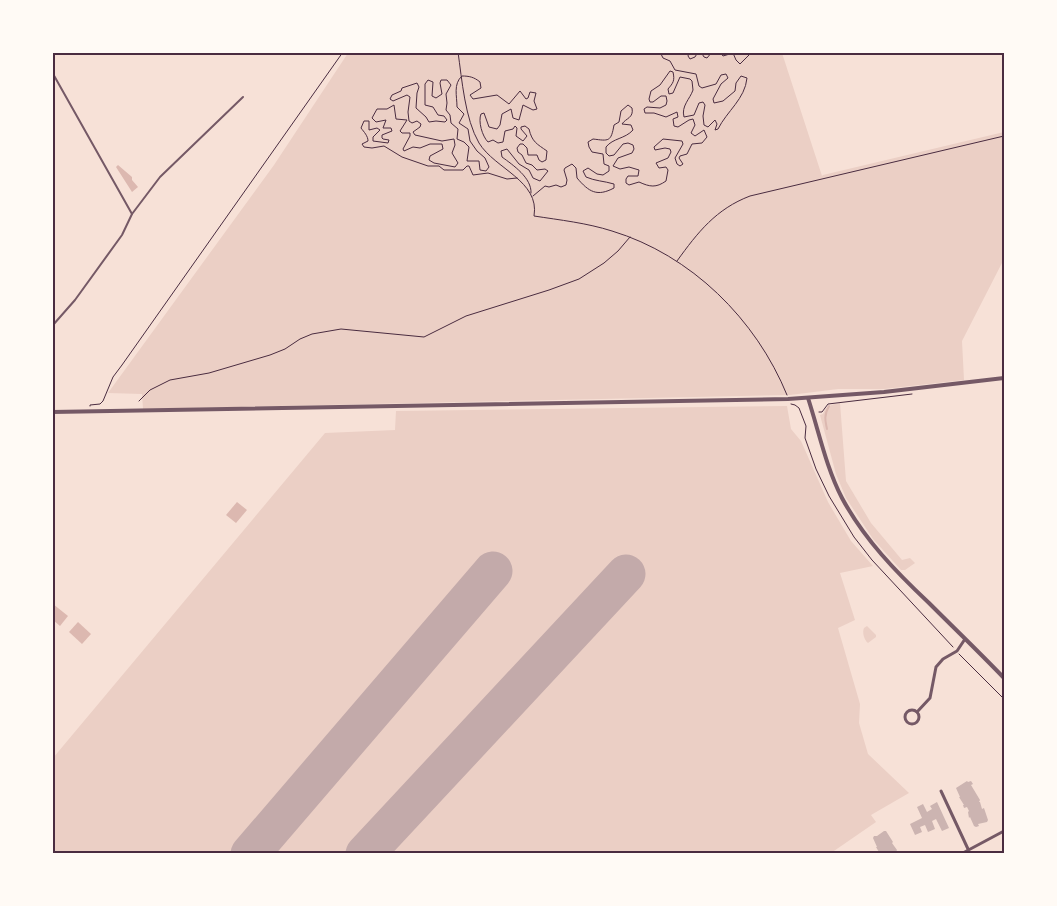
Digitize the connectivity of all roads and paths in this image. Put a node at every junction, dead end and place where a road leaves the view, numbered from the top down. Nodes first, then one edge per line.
1 (343, 52) edge
2 (458, 52) edge
3 (660, 52) edge
4 (672, 52) edge
5 (678, 52) edge
6 (689, 52) edge
7 (700, 52) edge
8 (712, 52) edge
9 (720, 52) edge
10 (752, 52) edge
11 (52, 72) edge
12 (462, 76) junction
13 (243, 97) dead end
14 (1004, 136) edge
15 (517, 178) junction
16 (531, 193) junction
17 (533, 196) junction
18 (132, 214) junction
19 (630, 237) junction
20 (677, 261) junction
21 (53, 325) edge
22 (1004, 378) edge
23 (920, 393) dead end
24 (788, 396) dead end
25 (808, 398) junction
26 (140, 401) dead end
27 (789, 402) dead end
28 (90, 405) dead end
29 (52, 412) edge
30 (822, 412) dead end
31 (804, 416) dead end
32 (966, 639) junction
33 (1004, 678) edge
34 (917, 712) junction
35 (941, 791) dead end
36 (1004, 831) edge
37 (968, 850) junction
38 (961, 854) edge

1 - 28 path
2 - 12 path
3 - 17 path
4 - 5 path
6 - 7 path
7 - 8 path
9 - 10 path
11 - 18 lane
12 - 15 path
12 - 15 path
12 - 16 path
13 - 18 lane
14 - 20 path
15 - 16 path
16 - 17 path
17 - 19 path
18 - 21 lane
19 - 20 path
19 - 26 path
20 - 24 path
22 - 25 street
23 - 30 path
25 - 29 street
25 - 32 street
27 - 31 path
32 - 33 street
32 - 34 street
34 - 34 street
35 - 37 street
36 - 37 street
37 - 38 street

